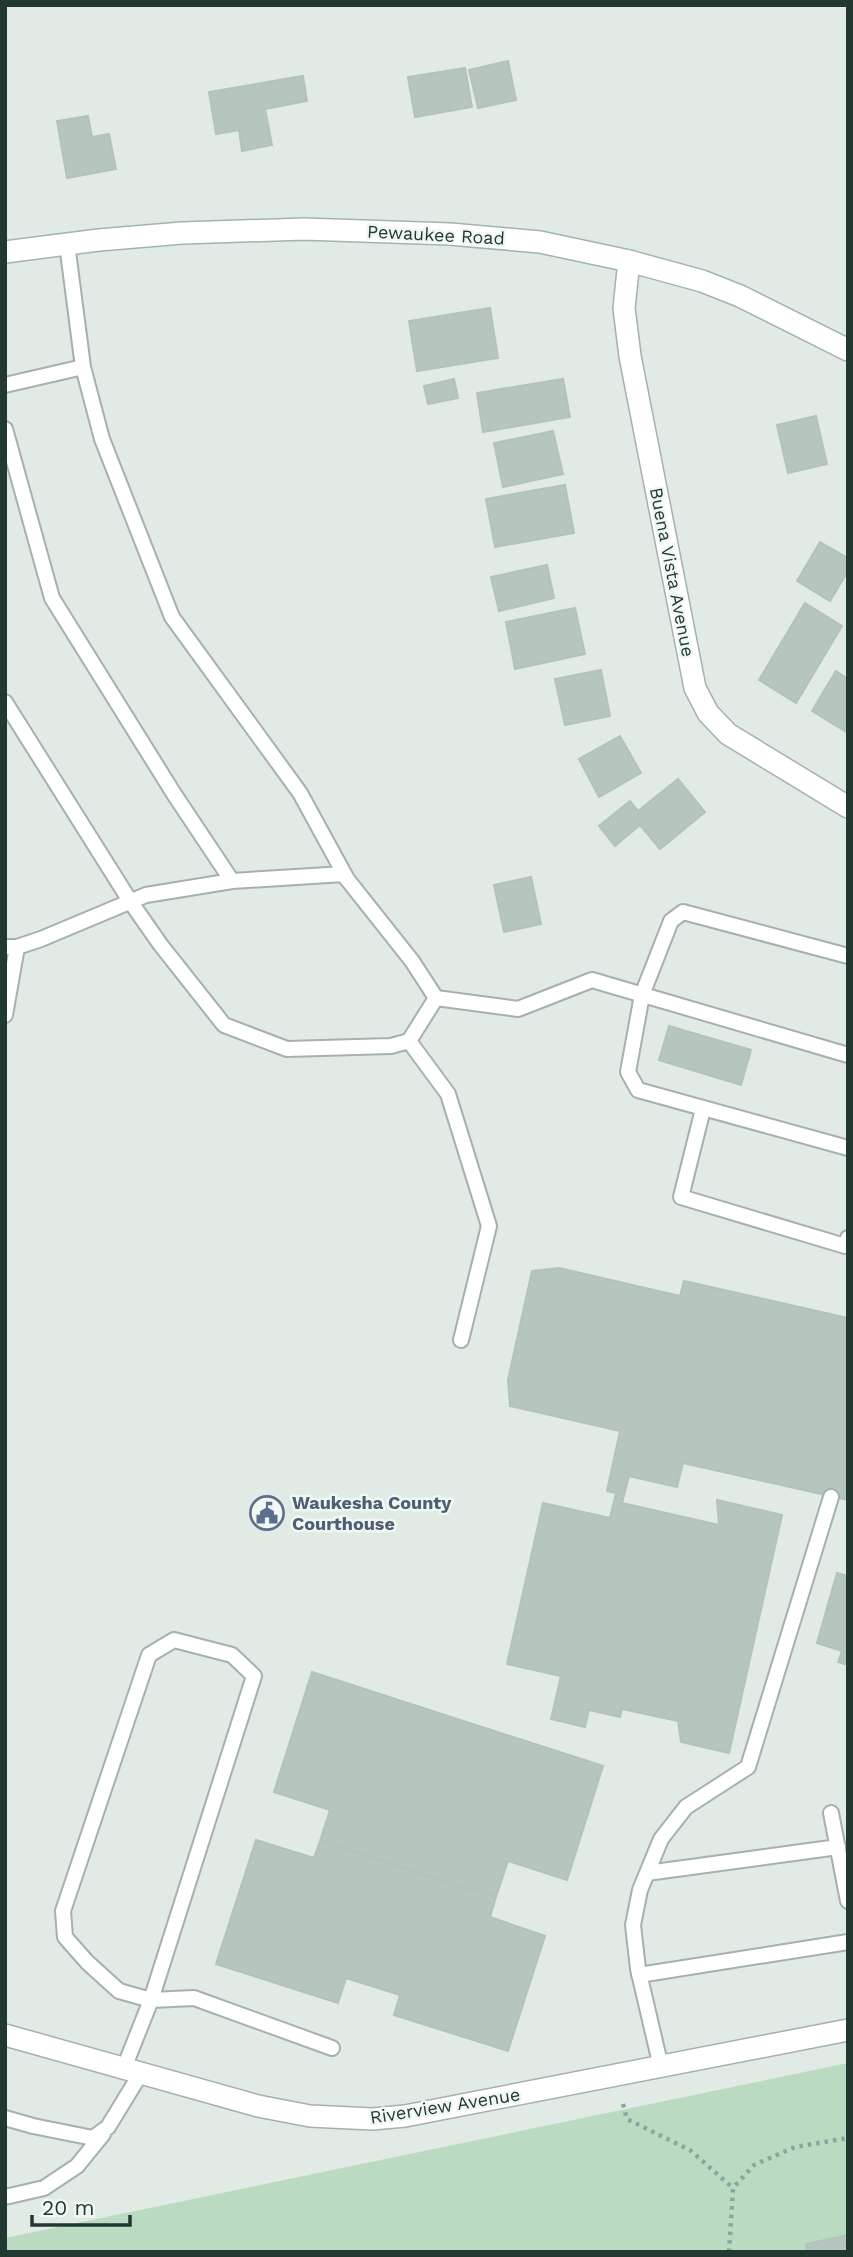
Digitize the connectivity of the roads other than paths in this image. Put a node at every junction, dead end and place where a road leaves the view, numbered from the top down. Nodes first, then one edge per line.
1 (67, 244) junction
2 (5, 252) edge
3 (629, 261) junction
4 (848, 350) edge
5 (83, 367) junction
6 (5, 385) edge
7 (5, 429) edge
8 (5, 702) edge
9 (848, 807) edge
10 (344, 874) junction
11 (232, 881) junction
12 (130, 901) junction
13 (11, 947) edge
14 (848, 956) edge
15 (642, 995) junction
16 (436, 998) junction
17 (5, 1015) edge
18 (410, 1041) junction
19 (848, 1055) edge
20 (703, 1109) junction
21 (848, 1148) edge
22 (848, 1238) edge
23 (461, 1340) dead end
24 (831, 1497) dead end
25 (831, 1813) dead end
26 (838, 1847) junction
27 (647, 1872) junction
28 (848, 1901) edge
29 (848, 1942) edge
30 (639, 1975) junction
31 (151, 2000) junction
32 (848, 2031) edge
33 (5, 2035) edge
34 (332, 2048) dead end
35 (661, 2067) junction
36 (132, 2071) junction
37 (5, 2118) edge
38 (108, 2127) junction
39 (5, 2197) edge

1 - 2 street, Pewaukee Road
1 - 3 street, Pewaukee Road
1 - 5 lane
3 - 4 street, Pewaukee Road
3 - 9 street, Buena Vista Avenue
5 - 6 lane
5 - 10 lane
7 - 11 lane
8 - 12 lane
10 - 11 lane
10 - 16 lane
11 - 12 lane
12 - 13 lane
12 - 18 lane
13 - 17 lane
14 - 15 lane
15 - 16 lane
15 - 19 lane
15 - 20 lane
16 - 18 lane
18 - 23 lane
20 - 21 lane
20 - 22 lane
24 - 27 lane
25 - 26 lane
26 - 27 lane
26 - 28 lane
27 - 30 lane
29 - 30 lane
30 - 35 lane
31 - 31 lane
31 - 34 lane
31 - 36 lane
32 - 35 street, Riverview Avenue
33 - 36 street, Riverview Avenue
35 - 36 street, Riverview Avenue
36 - 38 lane
37 - 38 lane
38 - 39 lane

